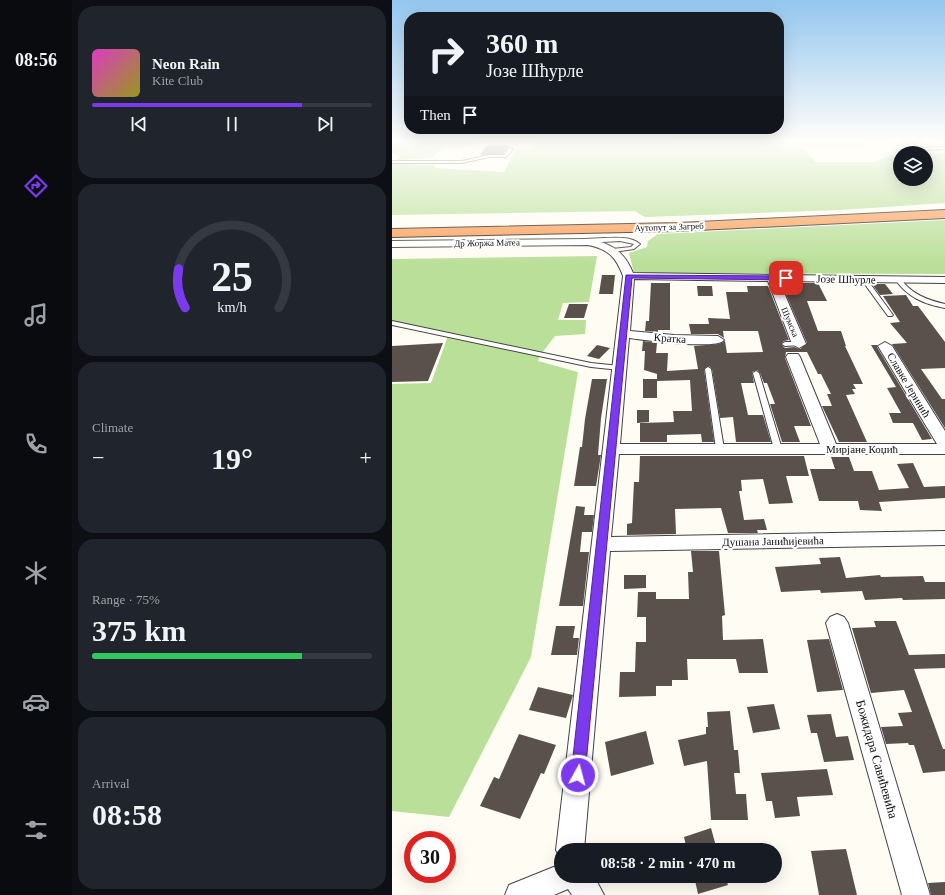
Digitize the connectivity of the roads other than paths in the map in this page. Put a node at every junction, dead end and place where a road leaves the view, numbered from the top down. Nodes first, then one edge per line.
1 (945, 209) edge
2 (945, 214) edge
3 (392, 227) edge
4 (392, 233) edge
5 (582, 241) junction
6 (392, 244) edge
7 (614, 250) junction
8 (629, 276) junction
9 (772, 278) junction
10 (864, 279) junction
11 (898, 279) junction
12 (945, 280) edge
13 (945, 306) edge
14 (890, 315) dead end
15 (392, 323) edge
16 (623, 334) junction
17 (718, 340) dead end
18 (784, 344) dead end
19 (885, 346) dead end
20 (796, 350) junction
21 (620, 368) junction
22 (708, 369) dead end
23 (756, 373) dead end
24 (945, 444) edge
25 (611, 449) junction
26 (720, 449) junction
27 (778, 449) junction
28 (830, 449) junction
29 (945, 449) edge
30 (945, 538) edge
31 (602, 544) junction
32 (837, 623) dead end
33 (571, 843) edge
34 (554, 881) edge
35 (581, 883) edge
36 (519, 895) edge
37 (590, 895) edge
38 (916, 895) edge

1 - 3 highway, Аутопут за Загреб
2 - 4 highway, Аутопут за Загреб
5 - 6 street, Др Жоржа Матеа
5 - 7 street, Др Жоржа Матеа
5 - 7 lane
7 - 8 street
8 - 9 street, Јозе Шћурле
8 - 16 street
9 - 10 street, Јозе Шћурле
9 - 20 street, Шумска
10 - 11 street, Јозе Шћурле
10 - 14 lane
11 - 12 street, Јозе Шћурле
11 - 13 lane
15 - 21 lane
16 - 17 street, Кратка
16 - 21 street
18 - 20 lane
19 - 24 street, Славке Јеринић
20 - 28 street, Шумска
21 - 25 street
22 - 26 lane
23 - 27 lane
25 - 26 street, Мирјане Коџић
25 - 31 street
26 - 27 street, Мирјане Коџић
27 - 28 street, Мирјане Коџић
28 - 29 street, Мирјане Коџић
30 - 31 street, Душана Јанићијевића
31 - 33 street
32 - 38 street, Божидара Савићевића
34 - 36 street
35 - 37 street

